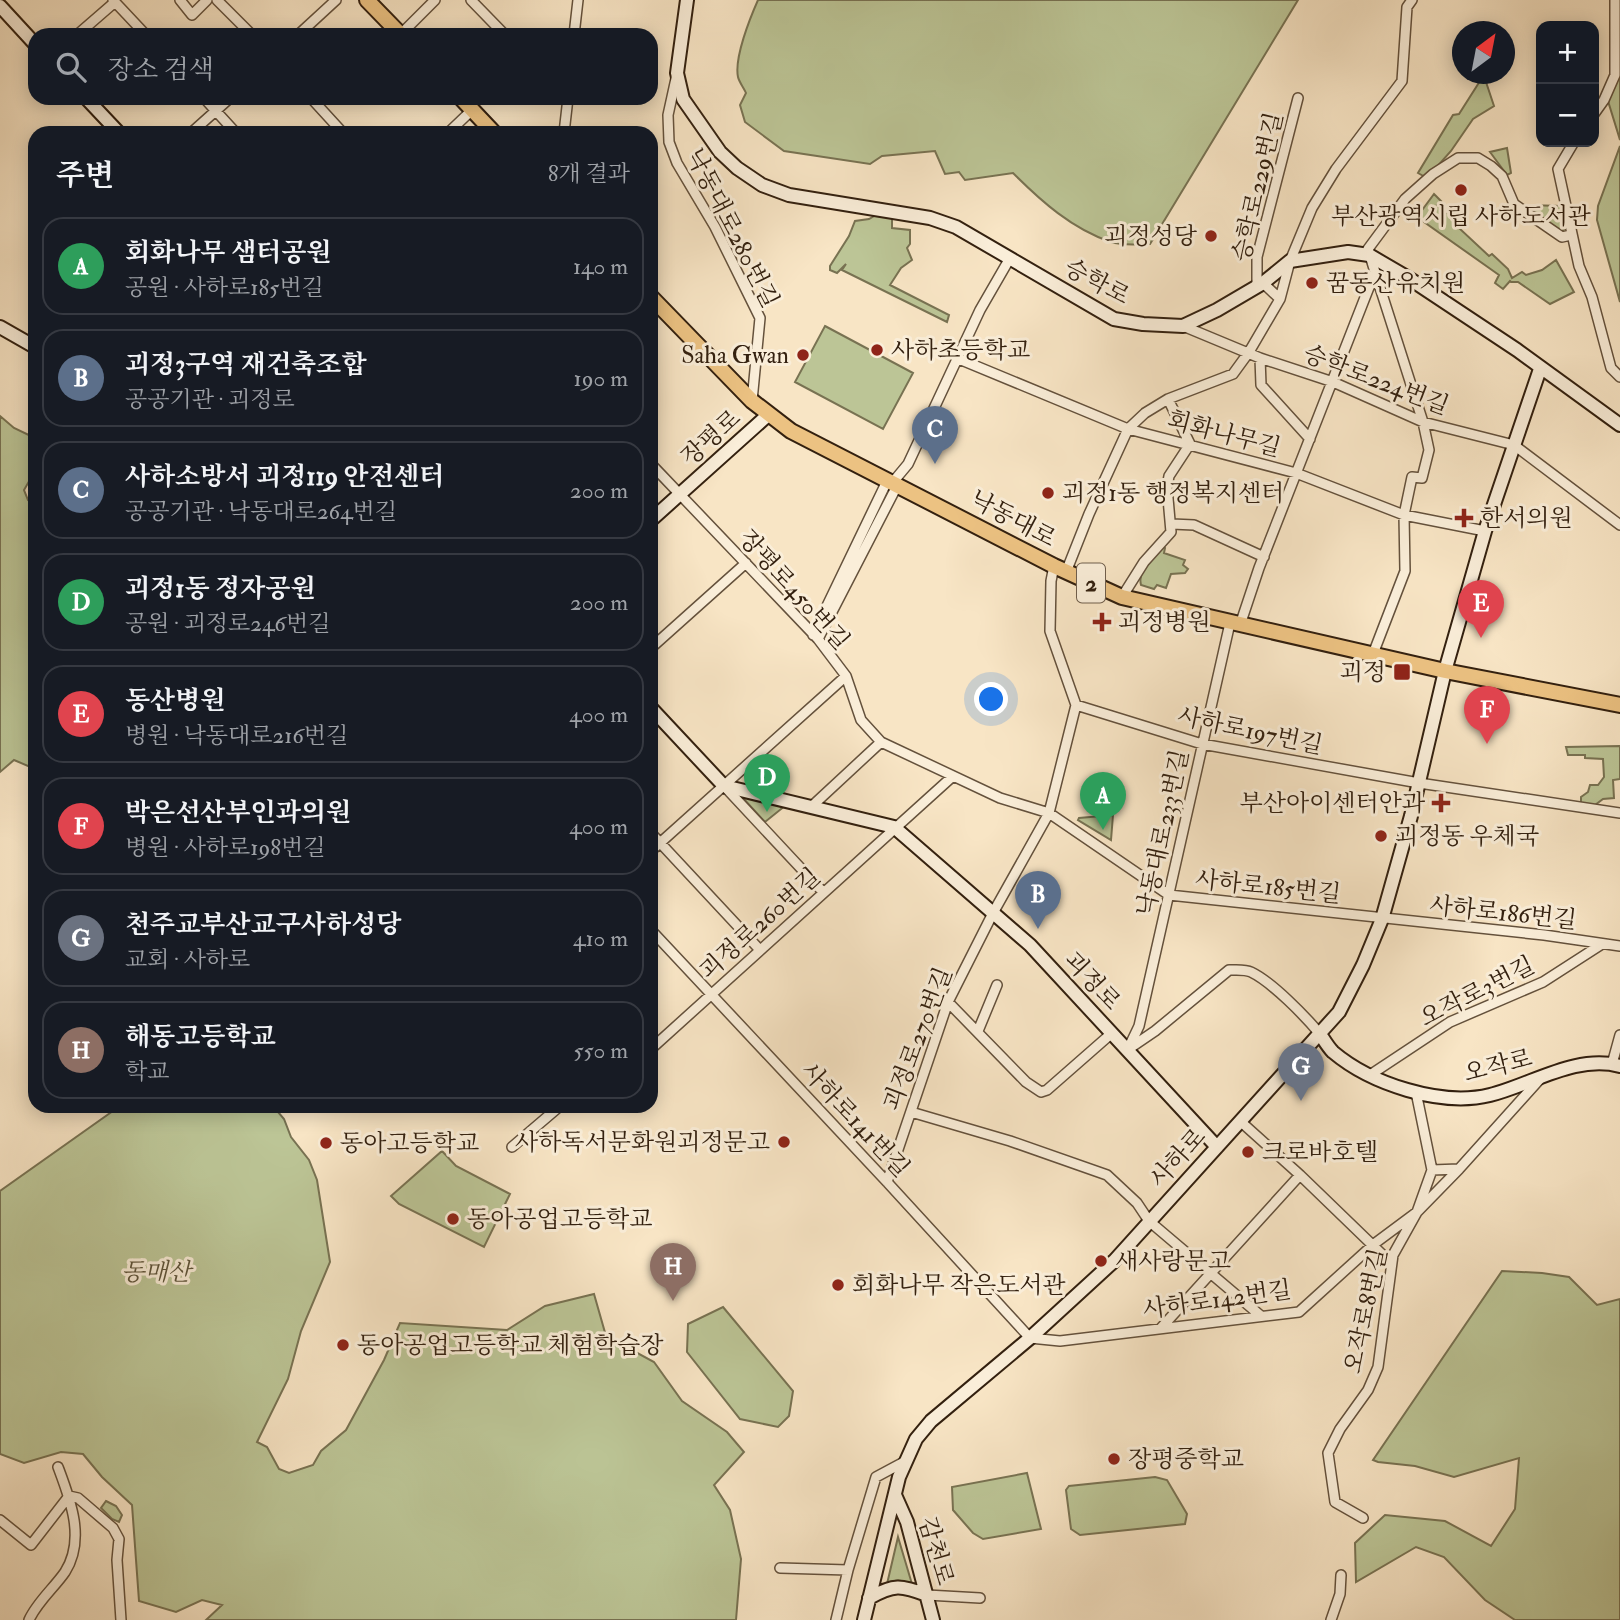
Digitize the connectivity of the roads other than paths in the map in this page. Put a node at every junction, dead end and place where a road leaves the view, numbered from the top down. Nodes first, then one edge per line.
1 (180, 0) edge
2 (207, 0) edge
3 (217, 0) edge
4 (336, 0) edge
5 (367, 0) edge
6 (435, 0) edge
7 (471, 0) edge
8 (578, 0) edge
9 (687, 0) edge
10 (1412, 0) edge
11 (1615, 0) edge
12 (114, 1) edge
13 (0, 6) edge
14 (85, 28) edge
15 (139, 28) edge
16 (245, 28) edge
17 (306, 28) edge
18 (394, 28) edge
19 (408, 28) edge
20 (498, 28) edge
21 (575, 28) edge
22 (28, 36) edge
23 (677, 73) junction
24 (1298, 98) dead end
25 (93, 105) edge
26 (210, 105) edge
27 (222, 105) edge
28 (318, 105) edge
29 (467, 105) edge
30 (566, 105) edge
31 (1599, 107) edge
32 (472, 110) junction
33 (216, 111) junction
34 (112, 126) edge
35 (199, 126) edge
36 (230, 126) edge
37 (337, 126) edge
38 (455, 126) edge
39 (487, 126) edge
40 (565, 126) edge
41 (1571, 147) edge
42 (1572, 235) junction
43 (1369, 255) junction
44 (1010, 258) junction
45 (1290, 261) junction
46 (1375, 272) junction
47 (1260, 284) junction
48 (1280, 299) junction
49 (658, 304) edge
50 (1183, 326) junction
51 (0, 327) edge
52 (28, 343) edge
53 (1249, 352) junction
54 (1260, 358) junction
55 (958, 359) junction
56 (1540, 369) junction
57 (1620, 377) edge
58 (1333, 382) junction
59 (1168, 399) junction
60 (752, 401) junction
61 (768, 415) junction
62 (1423, 422) junction
63 (1620, 425) edge
64 (1128, 429) junction
65 (1310, 439) junction
66 (1190, 444) junction
67 (1514, 445) junction
68 (658, 472) edge
69 (1296, 473) junction
70 (893, 482) junction
71 (679, 495) junction
72 (658, 514) edge
73 (1404, 515) junction
74 (1172, 524) junction
75 (1620, 525) edge
76 (1485, 531) junction
77 (1264, 557) junction
78 (746, 563) junction
79 (1060, 569) junction
80 (1122, 597) junction
81 (1235, 624) junction
82 (815, 637) junction
83 (658, 642) edge
84 (1373, 654) junction
85 (1445, 671) junction
86 (846, 676) junction
87 (1076, 705) junction
88 (1620, 705) edge
89 (658, 715) edge
90 (881, 742) junction
91 (1202, 744) junction
92 (953, 776) junction
93 (1419, 783) junction
94 (724, 786) junction
95 (811, 807) junction
96 (1049, 813) junction
97 (1620, 813) edge
98 (894, 827) junction
99 (660, 842) joint
100 (823, 892) junction
101 (1169, 895) junction
102 (993, 913) junction
103 (1382, 919) junction
104 (658, 937) edge
105 (1602, 944) junction
106 (1620, 946) edge
107 (760, 950) junction
108 (997, 985) dead end
109 (711, 994) junction
110 (948, 1002) junction
111 (978, 1031) junction
112 (1112, 1033) junction
113 (1320, 1034) junction
114 (1620, 1035) edge
115 (658, 1043) edge
116 (1128, 1049) junction
117 (1616, 1065) edge
118 (1370, 1075) junction
119 (1540, 1078) junction
120 (1416, 1092) junction
121 (911, 1112) junction
122 (552, 1113) edge
123 (1240, 1121) junction
124 (512, 1147) dead end
125 (1217, 1147) junction
126 (1459, 1169) junction
127 (1432, 1170) junction
128 (1300, 1175) junction
129 (887, 1182) junction
130 (1418, 1212) junction
131 (1149, 1221) junction
132 (1374, 1244) junction
133 (1391, 1263) junction
134 (1210, 1271) junction
135 (1261, 1317) junction
136 (1161, 1328) junction
137 (1030, 1338) junction
138 (904, 1462) junction
139 (58, 1467) dead end
140 (895, 1494) junction
141 (69, 1496) junction
142 (1363, 1518) dead end
143 (0, 1520) edge
144 (780, 1568) dead end
145 (848, 1570) junction
146 (1340, 1576) dead end
147 (927, 1595) junction
148 (869, 1598) junction
149 (980, 1598) dead end
150 (29, 1620) edge
151 (121, 1620) edge
152 (836, 1620) edge
153 (864, 1620) edge
154 (933, 1620) edge
155 (1331, 1620) edge

1 - 2 street
3 - 16 street
4 - 17 street
5 - 18 main road
6 - 19 street
7 - 20 street
8 - 21 street
9 - 23 street, 승학로
10 - 45 street
11 - 31 street
12 - 14 street
12 - 15 street
13 - 22 street
23 - 44 street, 승학로
23 - 60 street, 낙동대로280번길
24 - 47 street, 승학로229번길
25 - 34 street
26 - 33 street
27 - 33 street
28 - 37 street
29 - 32 main road
30 - 40 street
32 - 38 street
32 - 39 main road
33 - 35 street
33 - 36 street
41 - 42 street
42 - 43 street
42 - 57 street
43 - 45 street, 승학로
43 - 46 street
43 - 56 street, 승학로
44 - 50 street, 승학로
44 - 55 street
45 - 47 street, 승학로
45 - 48 street
46 - 58 street, 낙동대로233번길
46 - 62 street
47 - 48 street
47 - 50 street, 승학로
48 - 53 street
49 - 60 main road, 낙동대로 / 2
50 - 53 street, 승학로224번길
51 - 52 street
53 - 54 street, 승학로224번길
53 - 59 street
54 - 58 street, 승학로224번길
54 - 65 street
55 - 64 street, 회화나무길
55 - 70 street
56 - 63 street, 승학로
56 - 67 street, 사하로
58 - 62 street, 승학로224번길
58 - 65 street, 낙동대로233번길
59 - 64 street
59 - 66 street
60 - 61 main road, 낙동대로 / 2
61 - 70 main road, 낙동대로 / 2
61 - 71 street, 장평로
62 - 67 street, 승학로224번길
62 - 73 street
64 - 66 street, 회화나무길
64 - 79 street
65 - 69 street, 낙동대로233번길
66 - 69 street, 회화나무길
66 - 74 street
67 - 75 street, 승학로224번길
67 - 76 street, 사하로
68 - 71 street, 장평로450번길
69 - 73 street, 회화나무길
69 - 77 street, 낙동대로233번길
70 - 79 main road, 낙동대로 / 2
70 - 82 street
71 - 72 street, 장평로
71 - 78 street, 장평로450번길
73 - 76 street, 회화나무길
73 - 84 street
74 - 77 street
74 - 80 street
76 - 85 street, 사하로
77 - 81 street, 낙동대로233번길
78 - 82 street, 장평로450번길
78 - 83 street
79 - 80 main road, 낙동대로 / 2
79 - 87 street
80 - 81 main road, 낙동대로 / 2
81 - 84 main road, 낙동대로 / 2
81 - 91 street, 낙동대로233번길
82 - 86 street, 장평로450번길
84 - 85 main road, 낙동대로 / 2
85 - 88 main road, 낙동대로 / 2
85 - 93 street, 사하로
86 - 90 street, 장평로450번길
86 - 94 street
87 - 91 street, 사하로197번길
87 - 96 street, 괴정로270번길
89 - 94 street
90 - 92 street, 장평로450번길
90 - 95 street
91 - 93 street, 사하로197번길
91 - 101 street, 낙동대로233번길
92 - 96 street, 장평로450번길
92 - 98 street
93 - 97 street, 사하로197번길
93 - 103 street, 사하로
94 - 95 street, 괴정로
94 - 99 street
94 - 100 street
95 - 98 street, 괴정로
96 - 101 street, 사하로185번길
96 - 102 street, 괴정로270번길
98 - 100 street, 괴정로260번길
98 - 102 street, 괴정로
99 - 107 street
100 - 107 street, 괴정로260번길
101 - 103 street, 사하로185번길
101 - 116 street, 낙동대로233번길
102 - 110 street, 괴정로270번길
102 - 112 street, 괴정로
103 - 105 street, 사하로186번길
103 - 113 street, 사하로
104 - 109 street, 사하로141번길
105 - 106 street, 사하로186번길
105 - 118 street, 오작로3번길
107 - 109 street, 괴정로260번길
108 - 111 street
109 - 115 street, 괴정로260번길
109 - 129 street, 사하로141번길
110 - 111 street
110 - 121 street, 괴정로270번길
111 - 112 street
112 - 116 street, 괴정로
113 - 116 street
113 - 118 street, 오작로
113 - 123 street, 사하로
114 - 117 street
116 - 125 street, 괴정로
117 - 119 street, 오작로
118 - 120 street, 오작로
119 - 120 street, 오작로
119 - 126 street
120 - 127 street
121 - 129 street, 괴정로270번길
121 - 131 street
122 - 124 street
123 - 125 street, 사하로
123 - 128 street
125 - 131 street, 사하로
126 - 127 street
126 - 130 street
127 - 130 street, 오작로8번길
128 - 132 street
128 - 134 street
129 - 137 street, 사하로141번길
130 - 132 street, 사하로142번길
130 - 133 street, 오작로8번길
131 - 134 street
131 - 137 street, 사하로
132 - 133 street
132 - 135 street, 사하로142번길
133 - 142 street, 오작로8번길
134 - 135 street
134 - 136 street
135 - 136 street, 사하로142번길
136 - 137 street, 사하로142번길
137 - 138 street, 사하로
138 - 140 street, 사하로
138 - 145 street
139 - 141 street
140 - 147 street, 감천로
140 - 148 street, 사하로
141 - 143 street
141 - 150 street
141 - 151 street
144 - 145 street
145 - 152 street
146 - 155 street
147 - 148 street
147 - 149 street
147 - 154 street, 감천로
148 - 153 street, 사하로

